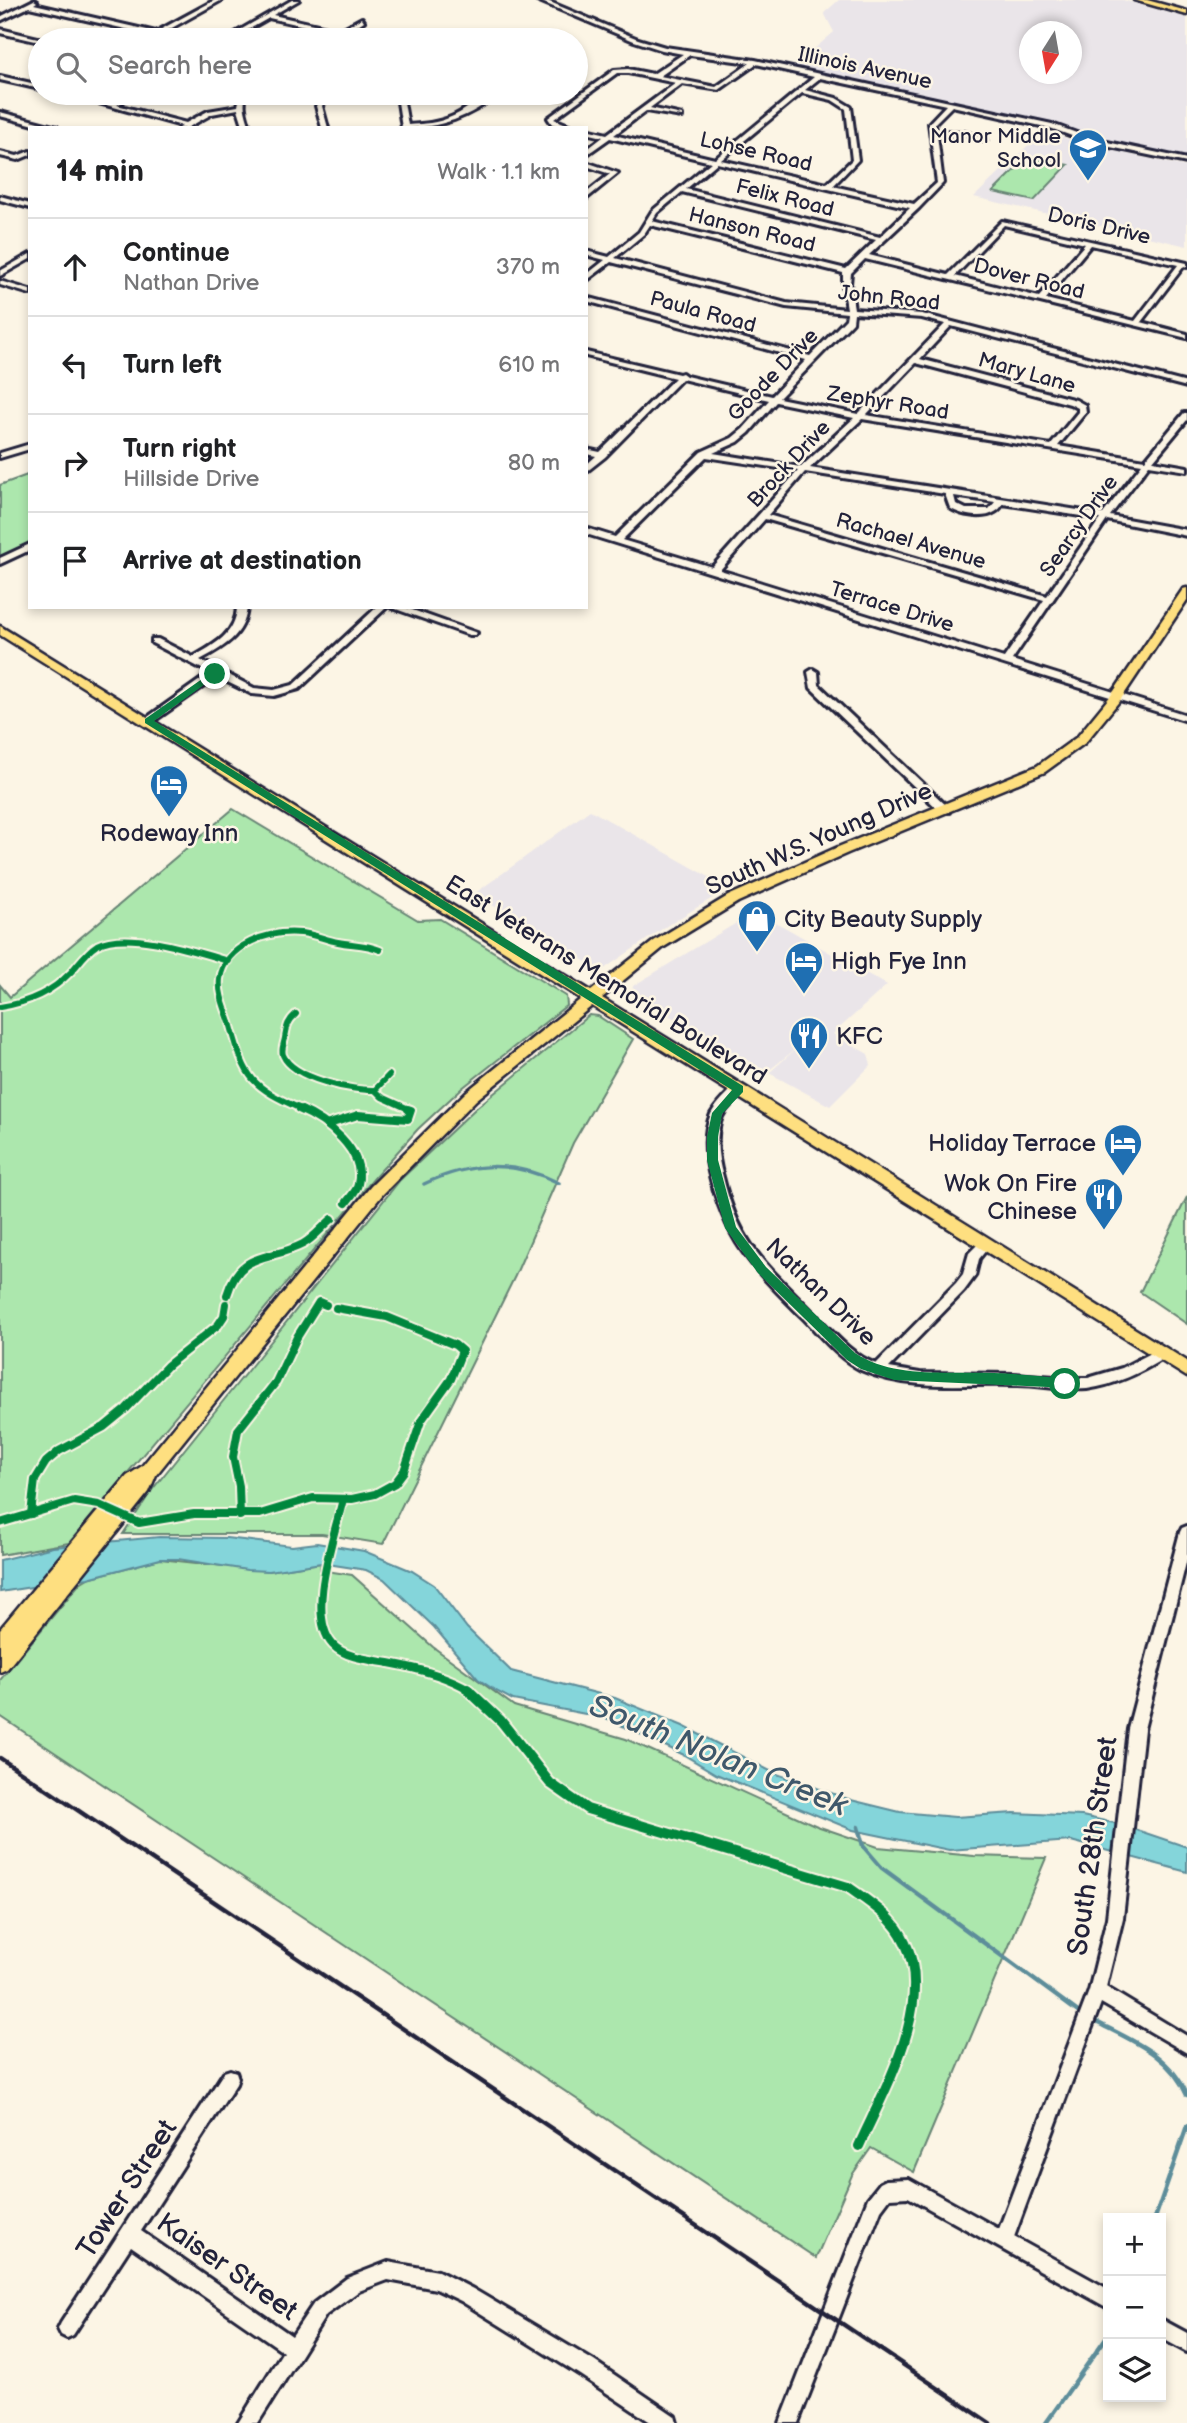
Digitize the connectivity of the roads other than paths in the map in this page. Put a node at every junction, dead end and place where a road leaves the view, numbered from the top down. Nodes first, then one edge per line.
1 (38, 0) edge
2 (219, 0) edge
3 (296, 0) edge
4 (540, 0) edge
5 (1138, 0) edge
6 (28, 5) junction
7 (1187, 13) edge
8 (268, 16) junction
9 (0, 19) edge
10 (362, 20) dead end
11 (130, 28) edge
12 (168, 28) edge
13 (247, 28) edge
14 (323, 28) edge
15 (348, 28) edge
16 (0, 31) edge
17 (28, 37) edge
18 (688, 53) junction
19 (755, 62) junction
20 (655, 76) junction
21 (819, 76) junction
22 (0, 78) edge
23 (681, 82) junction
24 (28, 84) edge
25 (588, 86) edge
26 (800, 91) junction
27 (951, 104) junction
28 (112, 105) edge
29 (320, 105) edge
30 (401, 105) edge
31 (478, 105) edge
32 (567, 105) edge
33 (240, 107) joint
34 (646, 108) junction
35 (0, 114) edge
36 (680, 116) dead end
37 (47, 126) edge
38 (185, 126) edge
39 (246, 126) edge
40 (324, 126) edge
41 (405, 126) edge
42 (422, 126) edge
43 (566, 126) edge
44 (588, 131) edge
45 (932, 133) junction
46 (609, 136) junction
47 (984, 139) dead end
48 (588, 152) edge
49 (0, 154) edge
50 (28, 154) edge
51 (717, 160) junction
52 (1187, 161) edge
53 (588, 165) edge
54 (828, 187) junction
55 (680, 190) junction
56 (588, 195) edge
57 (0, 198) edge
58 (28, 205) edge
59 (917, 207) junction
60 (648, 222) junction
61 (881, 239) junction
62 (1090, 242) junction
63 (588, 254) edge
64 (863, 256) junction
65 (28, 257) edge
66 (611, 260) junction
67 (1185, 264) edge
68 (848, 272) junction
69 (0, 274) edge
70 (588, 277) edge
71 (950, 277) junction
72 (0, 283) edge
73 (28, 291) edge
74 (588, 300) edge
75 (1041, 300) junction
76 (852, 310) junction
77 (950, 323) junction
78 (1137, 323) junction
79 (1187, 336) edge
80 (588, 355) edge
81 (811, 359) junction
82 (915, 360) junction
83 (682, 375) junction
84 (1187, 385) edge
85 (773, 400) junction
86 (1187, 415) edge
87 (860, 416) junction
88 (28, 447) edge
89 (1053, 447) junction
90 (588, 452) edge
91 (704, 454) junction
92 (601, 455) junction
93 (0, 456) edge
94 (1147, 461) junction
95 (588, 468) edge
96 (804, 469) junction
97 (1187, 469) edge
98 (949, 493) junction
99 (1001, 501) junction
100 (764, 516) junction
101 (1104, 517) junction
102 (588, 532) edge
103 (1187, 533) edge
104 (616, 541) junction
105 (28, 548) edge
106 (0, 561) edge
107 (714, 571) junction
108 (1187, 591) edge
109 (1049, 599) junction
110 (242, 609) edge
111 (381, 609) edge
112 (400, 609) edge
113 (0, 630) edge
114 (472, 633) dead end
115 (155, 641) dead end
116 (191, 661) junction
117 (1006, 662) junction
118 (813, 673) dead end
119 (215, 674) junction
120 (1117, 696) junction
121 (1187, 718) edge
122 (148, 721) junction
123 (945, 810) junction
124 (591, 997) junction
125 (739, 1089) junction
126 (985, 1244) junction
127 (1161, 1353) junction
128 (1187, 1370) edge
129 (878, 1371) junction
130 (141, 1480) junction
131 (1187, 1532) edge
132 (0, 1643) edge
133 (0, 1663) edge
134 (1097, 1991) junction
135 (1187, 2045) edge
136 (230, 2078) dead end
137 (892, 2187) joint
138 (130, 2234) junction
139 (1004, 2240) junction
140 (1103, 2296) edge
141 (68, 2329) dead end
142 (1166, 2331) edge
143 (1187, 2343) edge
144 (293, 2347) junction
145 (247, 2423) edge
146 (668, 2423) edge
147 (789, 2423) edge

1 - 6 street
2 - 12 street
3 - 8 street
4 - 18 street, Illinois Avenue
5 - 7 main road
6 - 9 street
6 - 11 street
8 - 13 street
8 - 14 street
10 - 15 street
16 - 17 street
18 - 19 street, Illinois Avenue
18 - 20 street
19 - 21 street, Illinois Avenue
19 - 23 street
20 - 23 street
20 - 25 street
21 - 26 street
21 - 27 street, Illinois Avenue
22 - 24 street
23 - 34 street
26 - 51 street
26 - 54 street
27 - 45 street
27 - 52 street, Illinois Avenue
28 - 38 street
29 - 40 street
30 - 41 street
31 - 42 street
32 - 43 street
33 - 38 street
33 - 39 street
34 - 36 street
34 - 46 street
35 - 37 street
44 - 46 street, Lohse Road
45 - 47 street
45 - 59 street
46 - 48 street
46 - 51 street, Lohse Road
49 - 50 street
51 - 54 street, Lohse Road
51 - 55 street
53 - 56 street
54 - 59 street, Lohse Road
55 - 60 street
55 - 61 street, Felix Road
57 - 58 street
59 - 61 street
60 - 66 street
60 - 68 street, Hanson Road
61 - 64 street
62 - 67 street, Doris Drive
62 - 71 street, Doris Drive
62 - 75 street
63 - 66 street, John Road
64 - 68 street
64 - 71 street, Dover Road
65 - 69 street
66 - 70 street
66 - 76 street, John Road
67 - 78 street
68 - 76 street
71 - 75 street, Dover Road
72 - 73 street
74 - 81 street, Paula Road
75 - 78 street, Dover Road
76 - 77 street, John Road
76 - 81 street, Goode Drive
77 - 82 street, Brock Drive
77 - 84 street, John Road
78 - 79 street, Dover Road
80 - 83 street, Zephyr Road
81 - 85 street, Goode Drive
82 - 87 street, Brock Drive
82 - 89 street, Mary Lane
83 - 85 street, Zephyr Road
83 - 92 street
85 - 87 street, Zephyr Road
85 - 91 street, Goode Drive
86 - 94 street, Searcy Drive
87 - 89 street, Zephyr Road
87 - 96 street, Brock Drive
88 - 93 street
89 - 94 street, Zephyr Road
90 - 92 street
91 - 96 street
91 - 104 street, Goode Drive
92 - 95 street
94 - 97 street, Zephyr Road
94 - 101 street, Searcy Drive
96 - 98 street
96 - 100 street, Brock Drive
98 - 99 street
98 - 99 street
99 - 101 street
100 - 107 street, Brock Drive
100 - 109 street, Rachael Avenue
101 - 103 street
101 - 109 street, Searcy Drive
102 - 104 street, Terrace Drive
104 - 107 street, Terrace Drive
105 - 106 street
107 - 117 street, Terrace Drive
108 - 120 main road, South W.S. Young Drive
109 - 117 street, Searcy Drive
110 - 116 street
111 - 119 street
112 - 114 street
113 - 122 main road, East Veterans Memorial Boulevard
115 - 116 street
116 - 119 street
117 - 120 street, Terrace Drive
118 - 123 street
119 - 122 street
120 - 121 street, Terrace Drive
120 - 123 main road, South W.S. Young Drive
122 - 124 main road, East Veterans Memorial Boulevard
123 - 124 main road, South W.S. Young Drive
124 - 125 main road, East Veterans Memorial Boulevard
124 - 130 main road, South W.S. Young Drive
125 - 126 main road, East Veterans Memorial Boulevard
125 - 129 street, Nathan Drive
126 - 127 main road, East Veterans Memorial Boulevard
126 - 129 street
127 - 128 main road, East Veterans Memorial Boulevard
127 - 129 street, Nathan Drive
130 - 132 main road, South W.S. Young Drive
130 - 133 main road, South W.S. Young Drive
131 - 134 street, South 28th Street
134 - 135 street
134 - 139 street, South 28th Street
136 - 138 street, Tower Street
137 - 139 street
137 - 147 street
138 - 141 street, Tower Street
138 - 144 street, Kaiser Street
139 - 140 street
142 - 143 street
144 - 145 street
144 - 146 street

